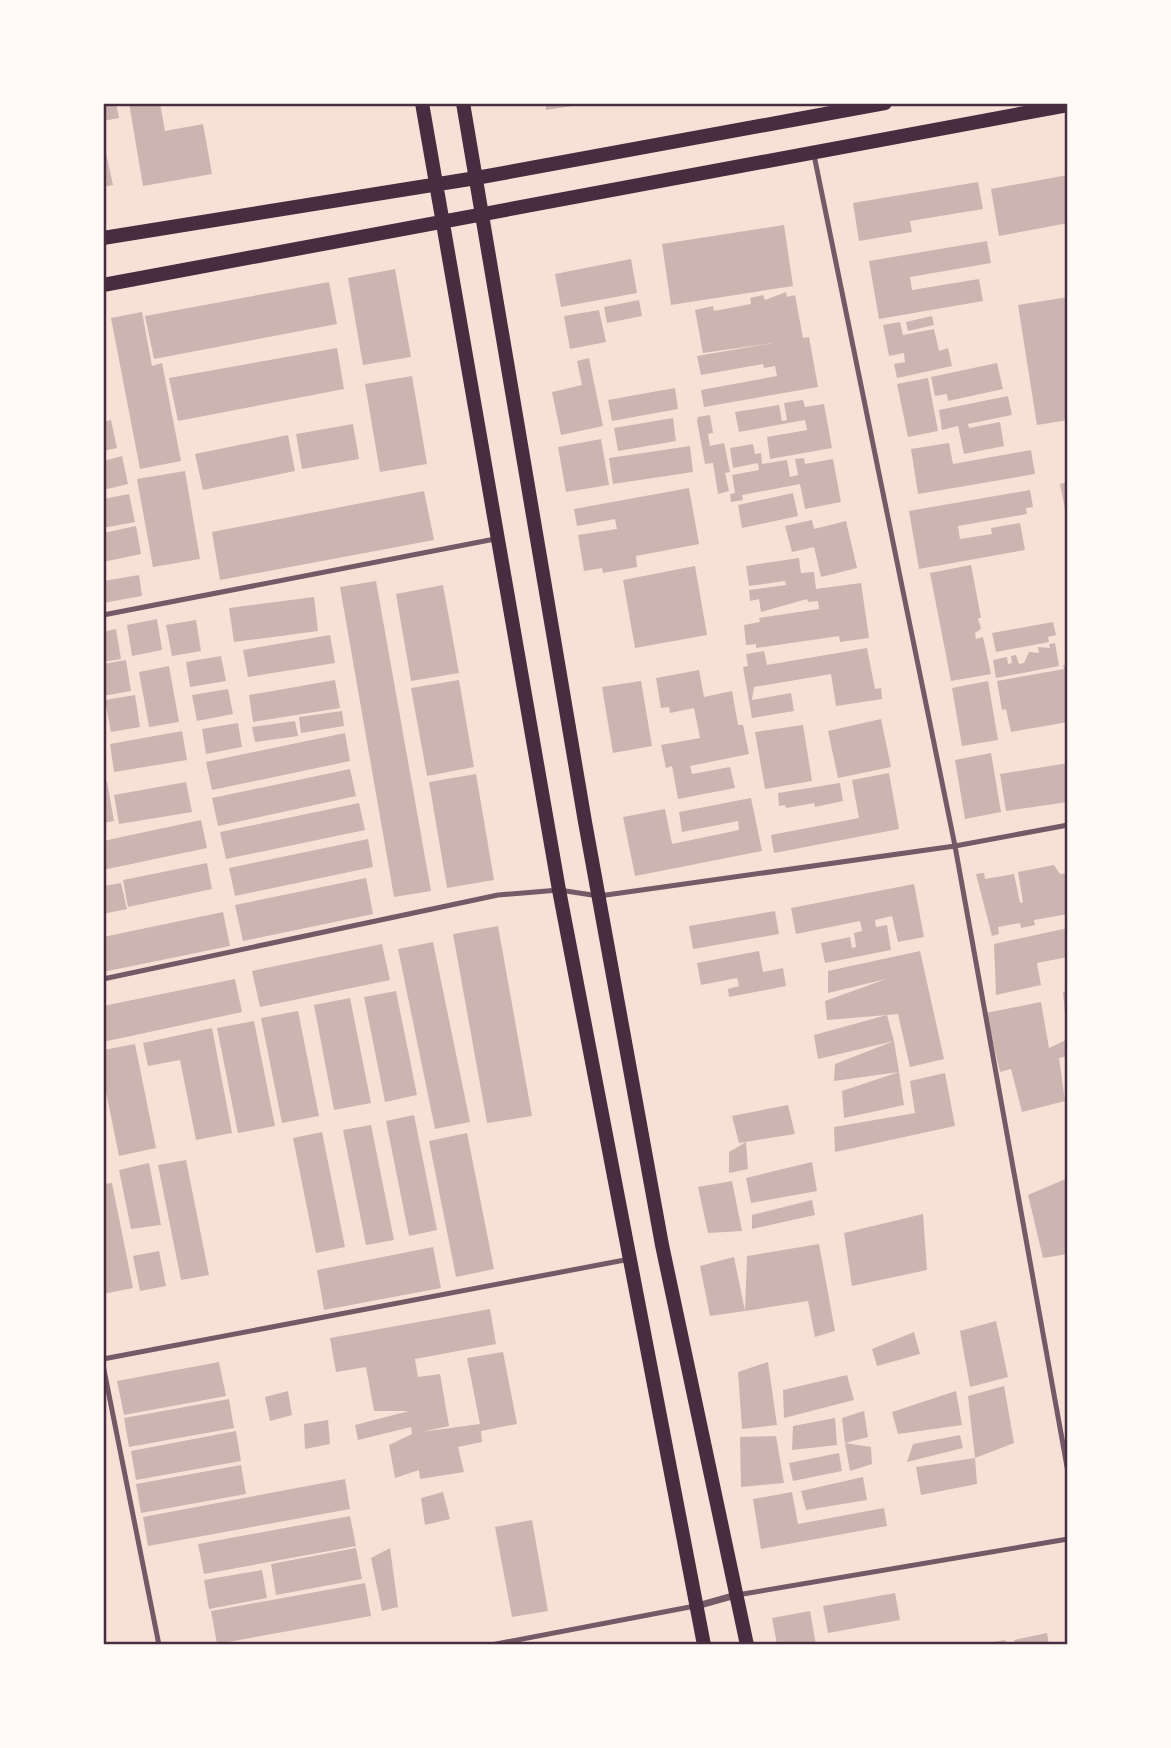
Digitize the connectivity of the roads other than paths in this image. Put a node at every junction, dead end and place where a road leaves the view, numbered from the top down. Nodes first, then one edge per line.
1 (422, 103) edge
2 (463, 103) edge
3 (885, 103) edge
4 (1068, 105) edge
5 (812, 109) edge
6 (813, 152) junction
7 (476, 178) junction
8 (436, 183) junction
9 (482, 214) junction
10 (443, 222) junction
11 (103, 238) edge
12 (103, 285) edge
13 (498, 538) junction
14 (103, 615) edge
15 (1068, 825) edge
16 (955, 846) junction
17 (559, 890) junction
18 (599, 895) junction
19 (103, 979) edge
20 (630, 1259) junction
21 (103, 1359) edge
22 (103, 1364) edge
23 (1068, 1472) edge
24 (1068, 1539) edge
25 (737, 1595) junction
26 (696, 1606) junction
27 (159, 1645) edge
28 (491, 1645) edge
29 (704, 1645) edge
30 (747, 1645) edge

1 - 8 main road
2 - 7 main road
3 - 5 main road
4 - 6 main road
5 - 7 main road
6 - 9 main road
6 - 16 lane
7 - 8 main road
7 - 9 main road
8 - 10 main road
8 - 11 main road
9 - 10 main road
9 - 18 main road
10 - 12 main road
10 - 13 main road
13 - 14 lane
13 - 17 main road
15 - 16 lane
16 - 18 lane
16 - 23 lane
17 - 18 lane
17 - 19 lane
17 - 20 main road
18 - 25 main road
20 - 21 lane
20 - 26 main road
22 - 27 lane
24 - 25 lane
25 - 26 street
25 - 30 main road
26 - 28 lane
26 - 29 main road

